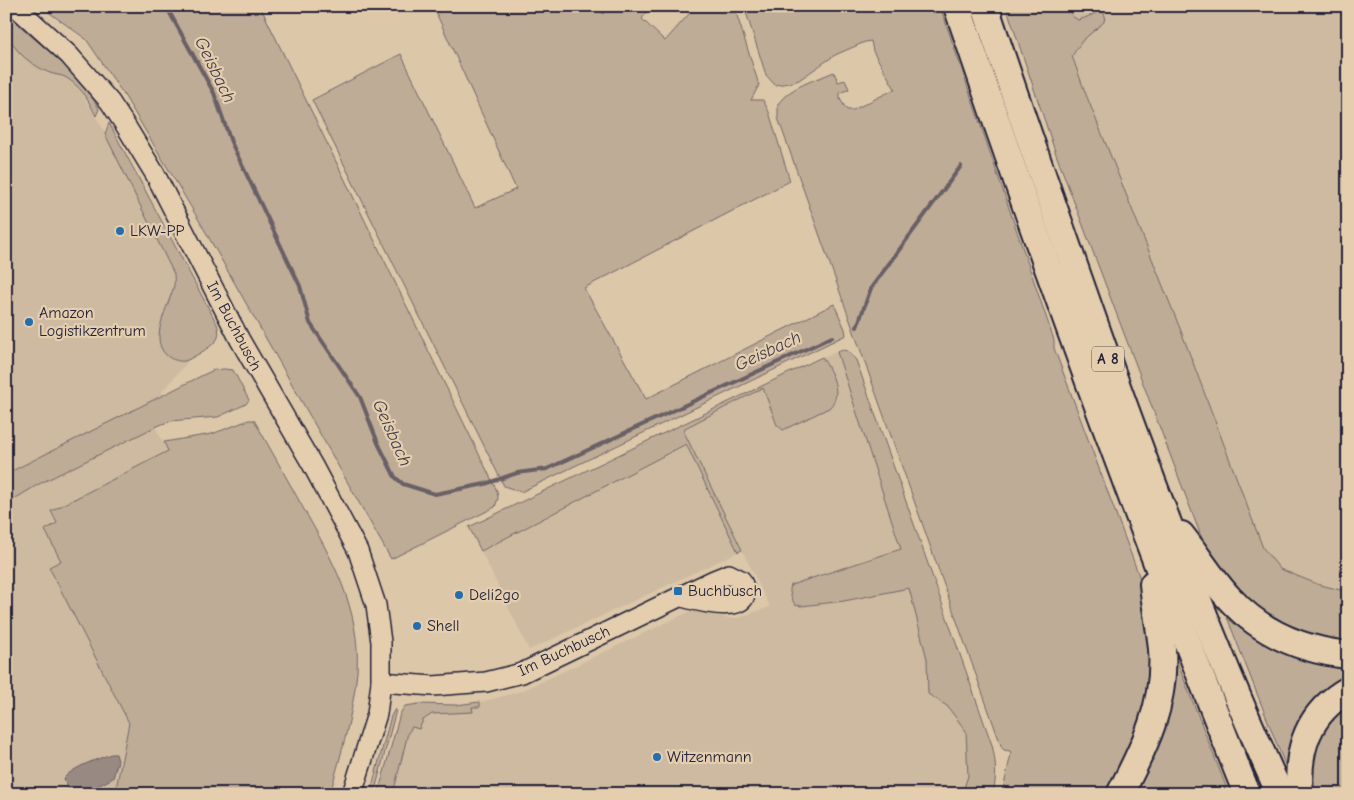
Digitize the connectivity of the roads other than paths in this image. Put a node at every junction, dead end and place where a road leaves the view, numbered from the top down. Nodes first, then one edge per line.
1 (15, 6) edge
2 (957, 6) edge
3 (985, 6) edge
4 (1164, 512) junction
5 (1151, 548) junction
6 (682, 597) dead end
7 (1348, 655) edge
8 (381, 682) junction
9 (1348, 690) edge
10 (366, 751) junction
11 (352, 794) edge
12 (365, 794) edge
13 (1120, 794) edge
14 (1246, 794) edge
15 (1280, 794) edge
16 (1300, 794) edge

1 - 8 street, Im Buchbusch
2 - 5 highway, A 8
3 - 4 highway, A 8
4 - 7 highway
4 - 15 highway, A 8
5 - 13 highway
5 - 14 highway, A 8
6 - 8 street, Im Buchbusch
8 - 10 street, Im Buchbusch
9 - 16 highway
10 - 11 street, Im Buchbusch
10 - 12 street, Im Buchbusch

